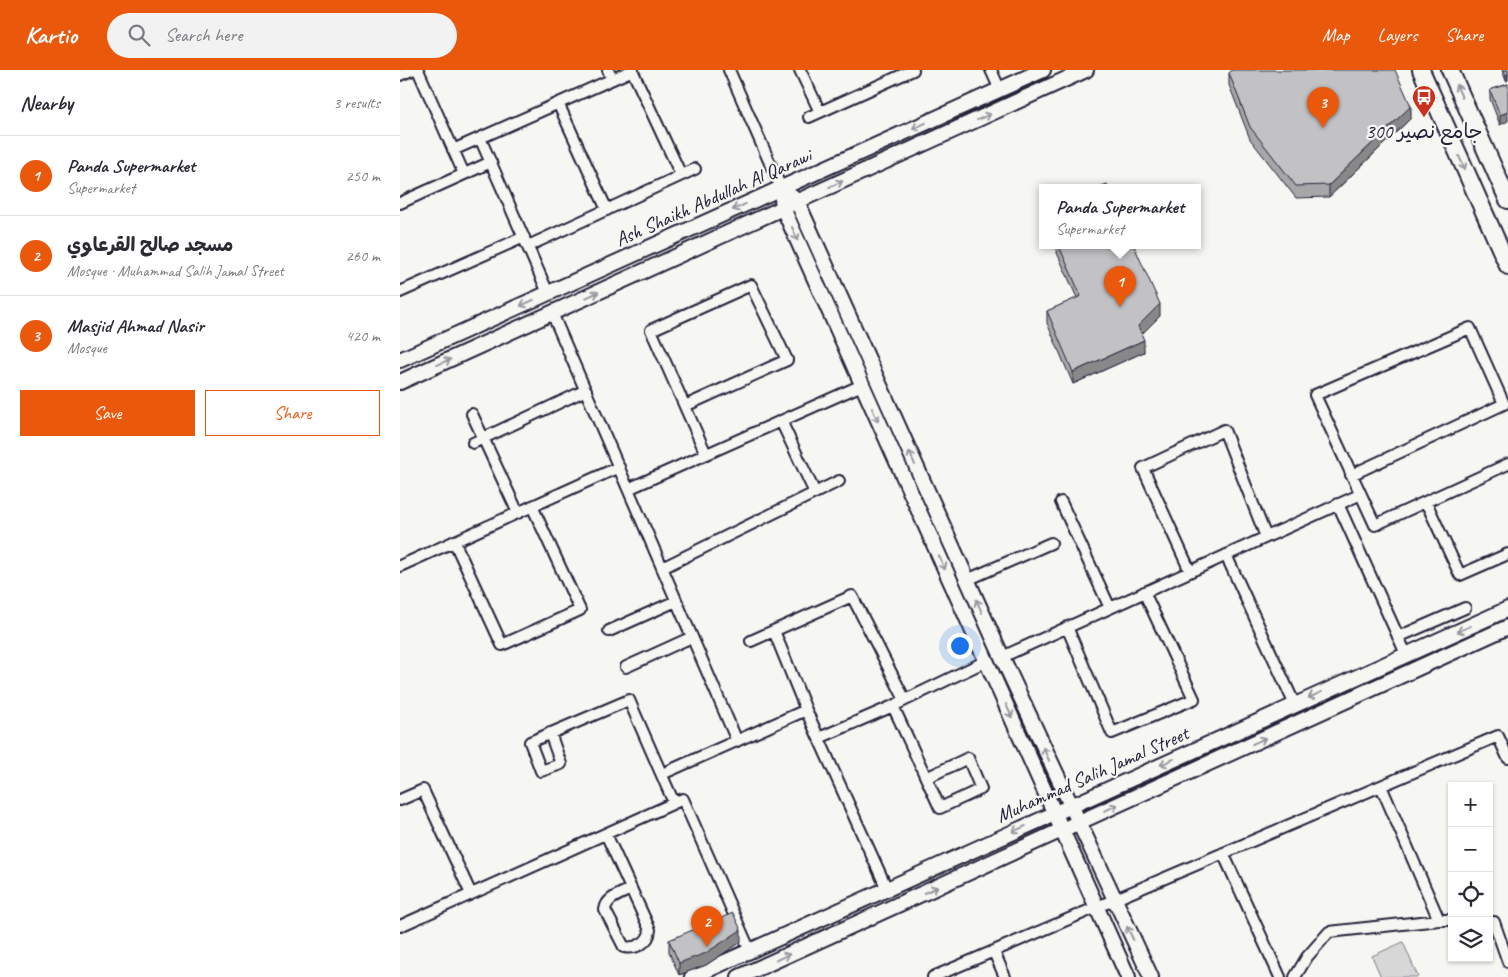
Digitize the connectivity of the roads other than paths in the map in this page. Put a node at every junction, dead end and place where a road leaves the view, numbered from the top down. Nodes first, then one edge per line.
1 (632, 70) edge
2 (729, 70) edge
3 (800, 70) edge
4 (913, 70) edge
5 (991, 70) edge
6 (1043, 70) edge
7 (1086, 70) edge
8 (1421, 70) edge
9 (1450, 70) edge
10 (419, 71) edge
11 (893, 74) edge
12 (610, 75) edge
13 (400, 76) edge
14 (1000, 90) junction
15 (558, 103) junction
16 (820, 112) junction
17 (810, 117) dead end
18 (480, 138) junction
19 (453, 150) junction
20 (491, 162) junction
21 (695, 168) dead end
22 (464, 174) junction
23 (681, 175) junction
24 (781, 188) junction
25 (1508, 200) edge
26 (797, 201) junction
27 (400, 203) edge
28 (783, 208) junction
29 (607, 210) junction
30 (526, 242) junction
31 (1508, 266) edge
32 (400, 292) edge
33 (548, 294) junction
34 (552, 313) junction
35 (400, 360) edge
36 (400, 382) edge
37 (862, 385) junction
38 (586, 390) junction
39 (684, 406) junction
40 (472, 414) dead end
41 (781, 421) junction
42 (483, 438) junction
43 (473, 443) dead end
44 (706, 454) junction
45 (1508, 464) edge
46 (619, 467) junction
47 (1351, 475) junction
48 (839, 481) dead end
49 (628, 489) junction
50 (815, 493) junction
51 (1359, 495) junction
52 (1061, 502) dead end
53 (1426, 502) junction
54 (1338, 504) junction
55 (532, 506) junction
56 (518, 513) junction
57 (1266, 537) junction
58 (454, 541) junction
59 (1051, 543) dead end
60 (1508, 554) edge
61 (1226, 555) junction
62 (400, 566) edge
63 (662, 568) junction
64 (1190, 571) junction
65 (967, 580) junction
66 (1144, 592) junction
67 (676, 601) junction
68 (1110, 608) junction
69 (1465, 608) dead end
70 (1508, 609) edge
71 (1067, 627) junction
72 (1508, 627) edge
73 (609, 631) dead end
74 (774, 631) junction
75 (692, 637) junction
76 (1398, 637) junction
77 (751, 641) dead end
78 (1406, 654) junction
79 (1002, 657) junction
80 (986, 661) junction
81 (626, 667) dead end
82 (905, 700) junction
83 (1295, 705) junction
84 (893, 706) junction
85 (806, 710) junction
86 (550, 733) dead end
87 (819, 738) junction
88 (736, 741) junction
89 (1508, 758) edge
90 (662, 774) junction
91 (926, 778) junction
92 (1381, 786) junction
93 (400, 800) edge
94 (674, 804) junction
95 (1070, 806) junction
96 (1054, 813) junction
97 (1079, 823) junction
98 (1062, 830) junction
99 (606, 834) junction
100 (1224, 853) junction
101 (631, 889) junction
102 (887, 889) junction
103 (471, 894) junction
104 (1115, 899) junction
105 (1097, 908) junction
106 (1439, 920) junction
107 (1448, 920) edge
108 (1493, 922) edge
109 (400, 926) edge
110 (750, 951) junction
111 (994, 952) junction
112 (1508, 962) edge
113 (692, 977) edge
114 (739, 977) edge
115 (933, 977) edge
116 (1005, 977) edge
117 (1128, 977) edge
118 (1151, 977) edge
119 (1280, 977) edge
120 (1295, 977) edge

1 - 12 street
1 - 23 street
2 - 24 street
3 - 16 street
4 - 11 street
5 - 14 street
6 - 14 street, Ash Shaikh Abdullah Al Qarawi
26 -> 7 street
8 -> 31 main road
25 -> 9 main road
10 - 13 street
10 - 19 street
11 - 16 street
12 - 15 street
14 -> 24 street, Ash Shaikh Abdullah Al Qarawi
15 - 18 street
15 - 29 street
16 - 17 street
18 - 19 street
18 - 20 street
19 - 22 street
20 - 22 street
20 - 30 street
21 - 23 street
22 - 27 street
23 - 29 street
24 - 26 street
24 - 28 street
24 -> 33 street, Ash Shaikh Abdullah Al Qarawi
26 - 28 street
65 -> 26 street
34 -> 28 street
28 -> 37 street
29 - 30 street
30 - 32 street
30 - 33 street
33 -> 35 street, Ash Shaikh Abdullah Al Qarawi
36 -> 34 street
34 - 38 street
37 - 41 street
37 -> 80 street
38 - 42 street
38 - 46 street
39 - 39 street
39 - 44 street
40 - 42 street
41 - 44 street
41 - 50 street
42 - 43 street
42 - 56 street
44 - 49 street
45 - 53 street
46 - 49 street
46 - 55 street
47 - 47 street
47 - 51 street
48 - 50 street
49 - 63 street
50 - 63 street
51 - 53 street
51 - 54 street
52 - 68 street
53 - 60 street
54 - 57 street
54 - 76 street
55 - 56 street
55 - 58 street
56 - 58 street
57 - 61 street
57 - 64 street
58 - 62 street
59 - 65 street
61 - 64 street
61 - 83 street
63 - 67 street
64 - 66 street
79 -> 65 street
66 - 68 street
66 - 71 street
67 - 73 street
67 - 75 street
68 - 71 street
69 - 76 street
70 -> 78 street, Muhammad Salih Jamal Street
71 - 79 street
97 -> 72 street, Muhammad Salih Jamal Street
74 - 77 street
74 - 82 street
74 - 85 street
75 - 81 street
75 - 88 street
76 - 78 street
78 -> 83 street, Muhammad Salih Jamal Street
95 -> 79 street
80 - 82 street
80 -> 96 street
82 - 84 street
83 -> 95 street, Muhammad Salih Jamal Street
84 - 87 street
84 - 91 street
85 - 87 street
85 - 88 street
86 - 90 street
87 - 102 street
88 - 90 street
89 - 92 street
90 - 94 street
91 - 91 street
92 - 100 street
92 - 106 street
93 - 103 street
94 - 99 street
94 - 110 street
95 - 96 street, Muhammad Salih Jamal Street
95 - 97 street
96 - 98 street
96 -> 102 street, Muhammad Salih Jamal Street
97 - 98 street, Muhammad Salih Jamal Street
97 - 104 street
98 - 105 street
114 -> 98 street, Muhammad Salih Jamal Street
99 - 101 street
99 - 103 street
100 - 104 street
100 - 119 street
101 - 101 street
102 - 110 street, Muhammad Salih Jamal Street
103 - 109 street
104 - 105 street
118 -> 104 street
105 - 111 street
105 - 117 street
106 - 107 street
106 - 120 street
108 - 112 street
110 - 113 street, Muhammad Salih Jamal Street
111 - 115 street
111 - 116 street

